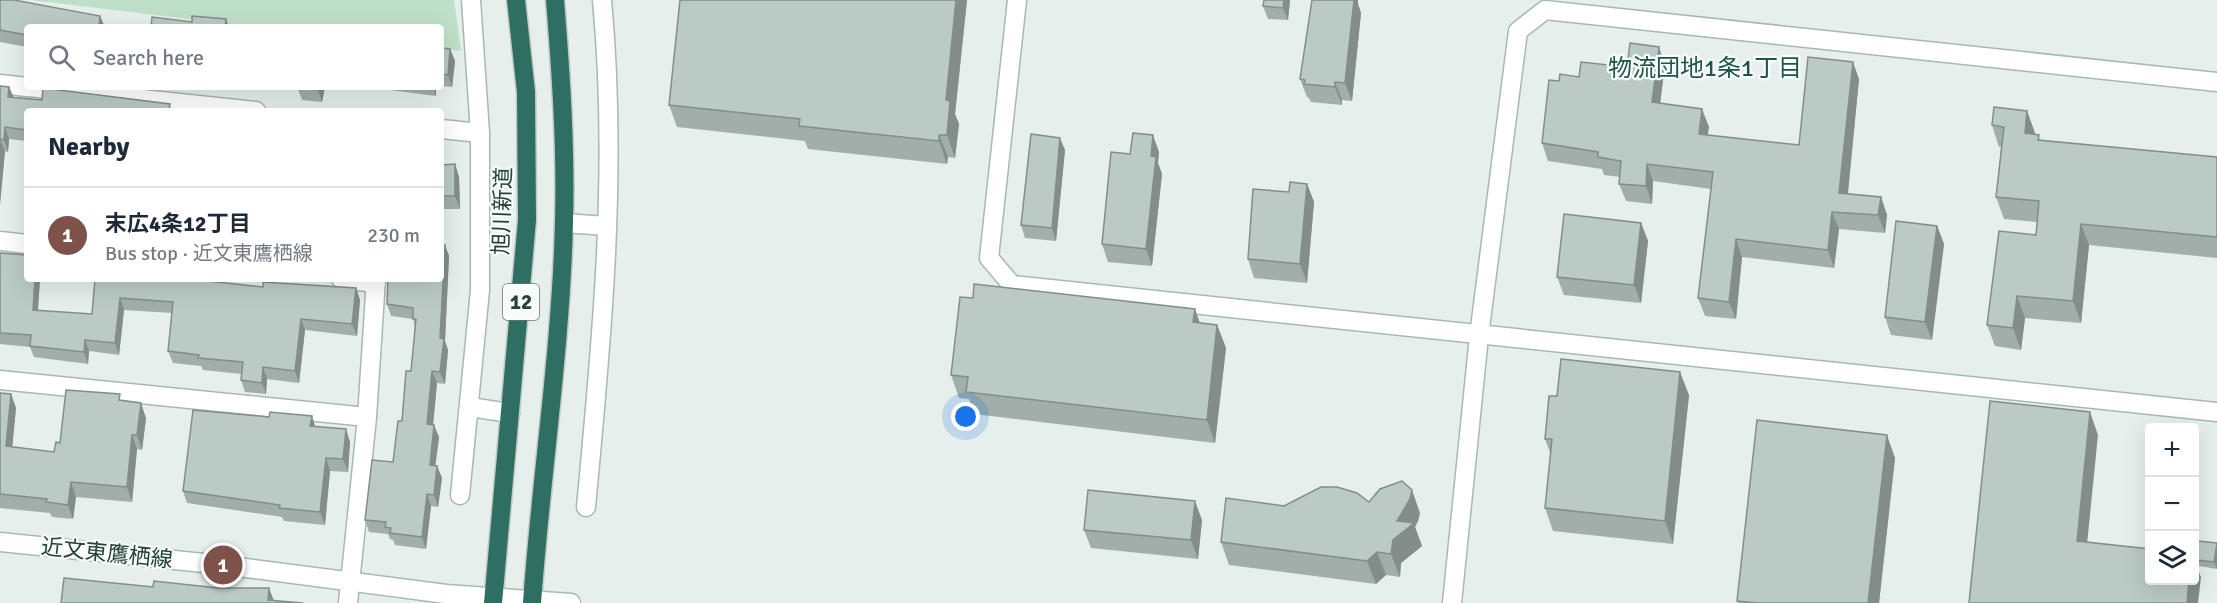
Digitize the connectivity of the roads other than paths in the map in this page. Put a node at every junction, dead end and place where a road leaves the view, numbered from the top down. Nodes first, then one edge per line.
1 (471, 0) edge
2 (516, 0) edge
3 (555, 0) edge
4 (602, 0) edge
5 (1017, 0) edge
6 (2217, 82) edge
7 (0, 84) edge
8 (24, 87) edge
9 (56, 90) edge
10 (228, 108) edge
11 (444, 129) edge
12 (480, 133) junction
13 (564, 223) junction
14 (607, 226) junction
15 (0, 241) edge
16 (24, 244) edge
17 (376, 282) edge
18 (1479, 336) junction
19 (0, 380) edge
20 (470, 407) junction
21 (2217, 412) edge
22 (510, 413) junction
23 (367, 417) junction
24 (460, 495) dead end
25 (586, 507) dead end
26 (0, 542) edge
27 (350, 580) junction
28 (494, 600) edge
29 (532, 601) edge
30 (348, 603) edge
31 (572, 603) edge
32 (1452, 603) edge

1 - 12 street
2 - 22 highway, 旭川新道 / 12
3 - 13 highway, 12
4 - 14 street
5 - 18 street
6 - 18 street
7 - 8 street
9 - 10 street
11 - 12 street
12 - 20 street
13 - 14 street
13 - 29 highway, 12
14 - 25 street
15 - 16 street
17 - 23 street
18 - 21 street
18 - 32 street
19 - 23 street
20 - 22 street
20 - 24 street
22 - 28 highway, 旭川新道 / 12
23 - 27 street
26 - 27 street, 近文東鷹栖線
27 - 28 street, 近文東鷹栖線
27 - 30 street
28 - 29 street, 近文東鷹栖線
29 - 31 street, 近文東鷹栖線

